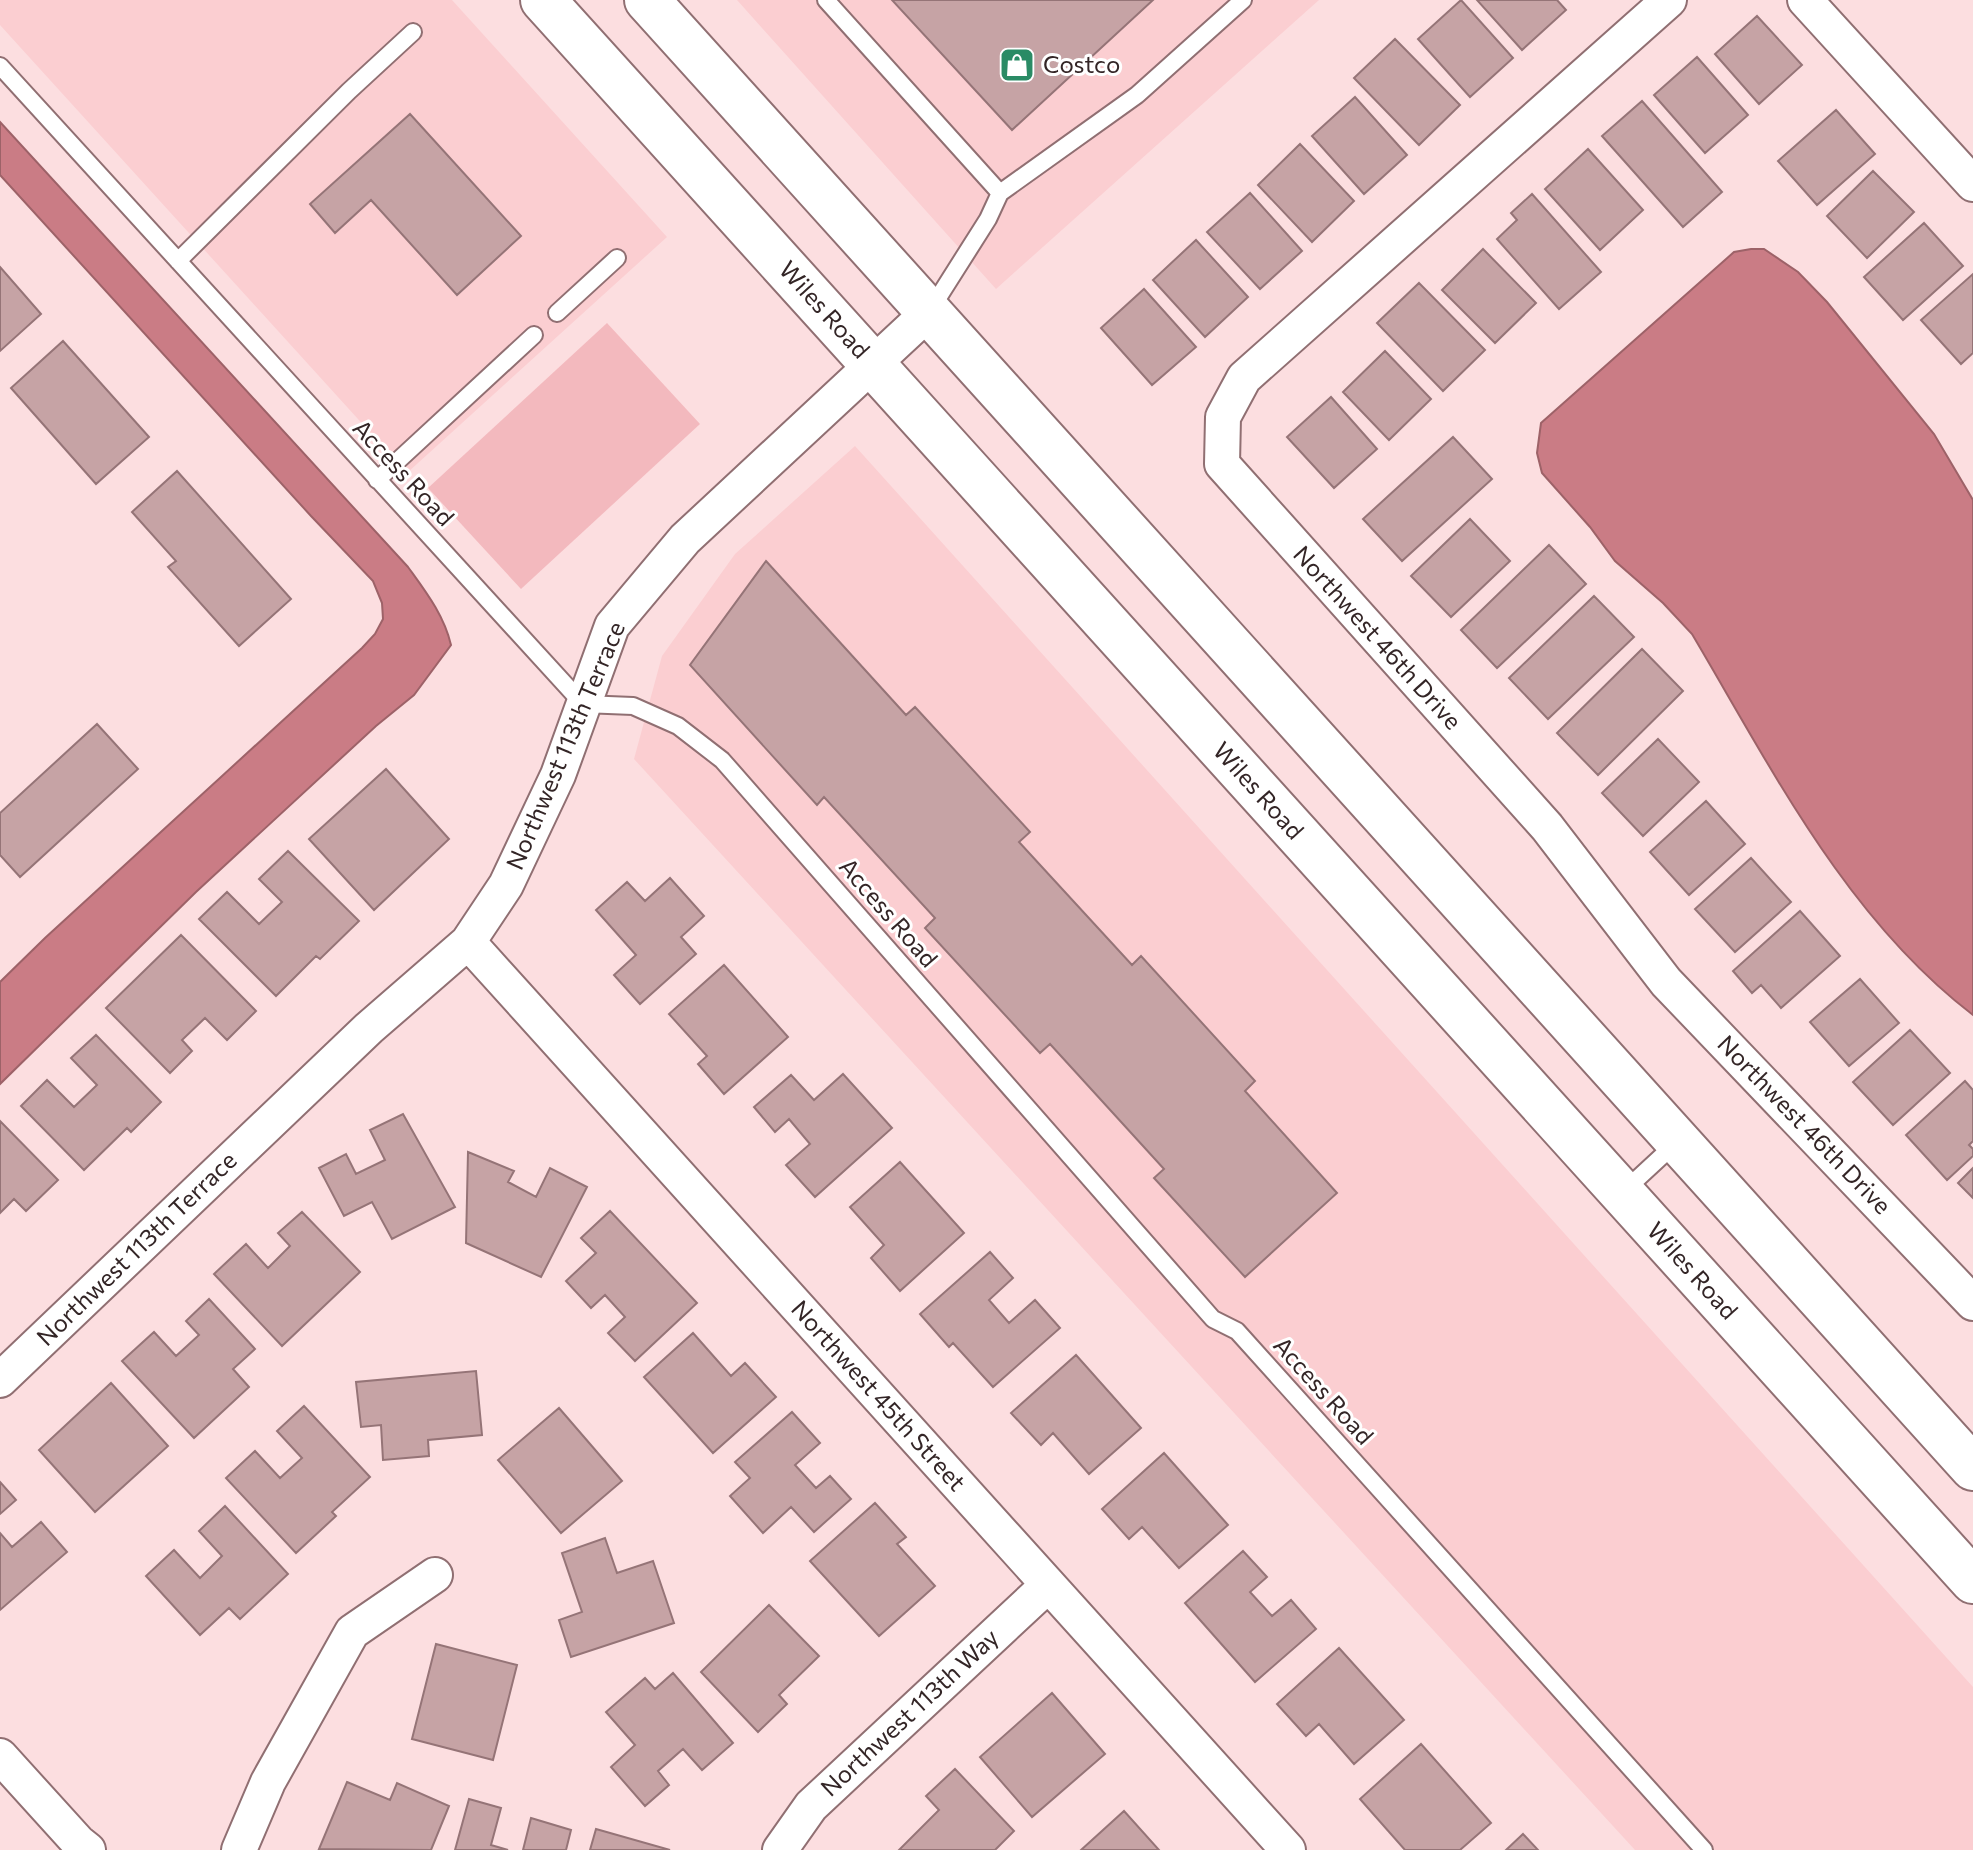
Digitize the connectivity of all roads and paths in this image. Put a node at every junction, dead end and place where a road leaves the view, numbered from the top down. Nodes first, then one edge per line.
1 (543, 0) edge
2 (647, 0) edge
3 (826, 0) edge
4 (1243, 0) edge
5 (1669, 0) edge
6 (1805, 0) edge
7 (413, 32) dead end
8 (0, 66) edge
9 (1973, 184) edge
10 (1000, 193) junction
11 (617, 258) dead end
12 (178, 261) junction
13 (929, 312) junction
14 (557, 313) dead end
15 (534, 335) dead end
16 (874, 365) junction
17 (377, 480) junction
18 (583, 704) junction
19 (468, 942) junction
20 (1678, 1141) junction
21 (1622, 1194) junction
22 (1973, 1303) edge
23 (0, 1380) edge
24 (1973, 1468) edge
25 (435, 1575) dead end
26 (1973, 1581) edge
27 (1048, 1585) junction
28 (0, 1756) edge
29 (88, 1850) edge
30 (239, 1850) edge
31 (780, 1850) edge
32 (1288, 1850) edge
33 (1704, 1850) edge

1 - 16 main road, Wiles Road
2 - 13 main road
3 - 10 lane
4 - 10 lane
5 - 22 street, Northwest 46th Drive
6 - 9 street
7 - 12 lane
8 - 12 lane, Access Road
10 - 13 lane
11 - 14 lane
12 - 17 lane, Access Road
13 - 16 street, Northwest 113th Terrace
13 - 20 main road
15 - 17 lane
16 - 18 street, Northwest 113th Terrace
16 - 21 main road, Wiles Road
17 - 18 lane, Access Road
18 - 19 street, Northwest 113th Terrace
18 - 33 lane, Access Road
19 - 23 street, Northwest 113th Terrace
19 - 27 street, Northwest 45th Street
20 - 21 lane
20 - 24 main road
21 - 26 main road, Wiles Road
25 - 30 street
27 - 31 street, Northwest 113th Way
27 - 32 street, Northwest 45th Street
28 - 29 street

